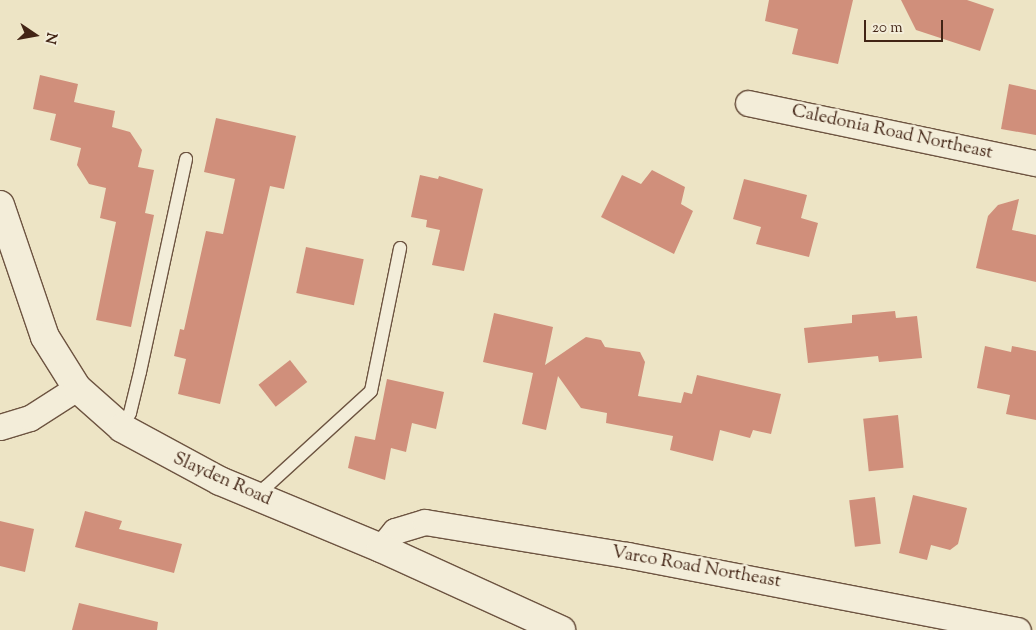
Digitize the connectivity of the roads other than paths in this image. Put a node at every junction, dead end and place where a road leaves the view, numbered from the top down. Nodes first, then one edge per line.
1 (748, 103) dead end
2 (186, 159) dead end
3 (1036, 163) edge
4 (0, 205) edge
5 (400, 248) dead end
6 (77, 388) junction
7 (0, 427) edge
8 (122, 428) junction
9 (262, 499) junction
10 (381, 548) junction
11 (562, 630) edge
12 (1018, 630) edge

1 - 3 street, Caledonia Road Northeast
2 - 8 lane
4 - 6 street, Slayden Road
5 - 9 lane
6 - 7 street
6 - 8 street, Slayden Road
8 - 9 street, Slayden Road
9 - 10 street, Slayden Road
10 - 11 street, Slayden Road
10 - 12 street, Varco Road Northeast

